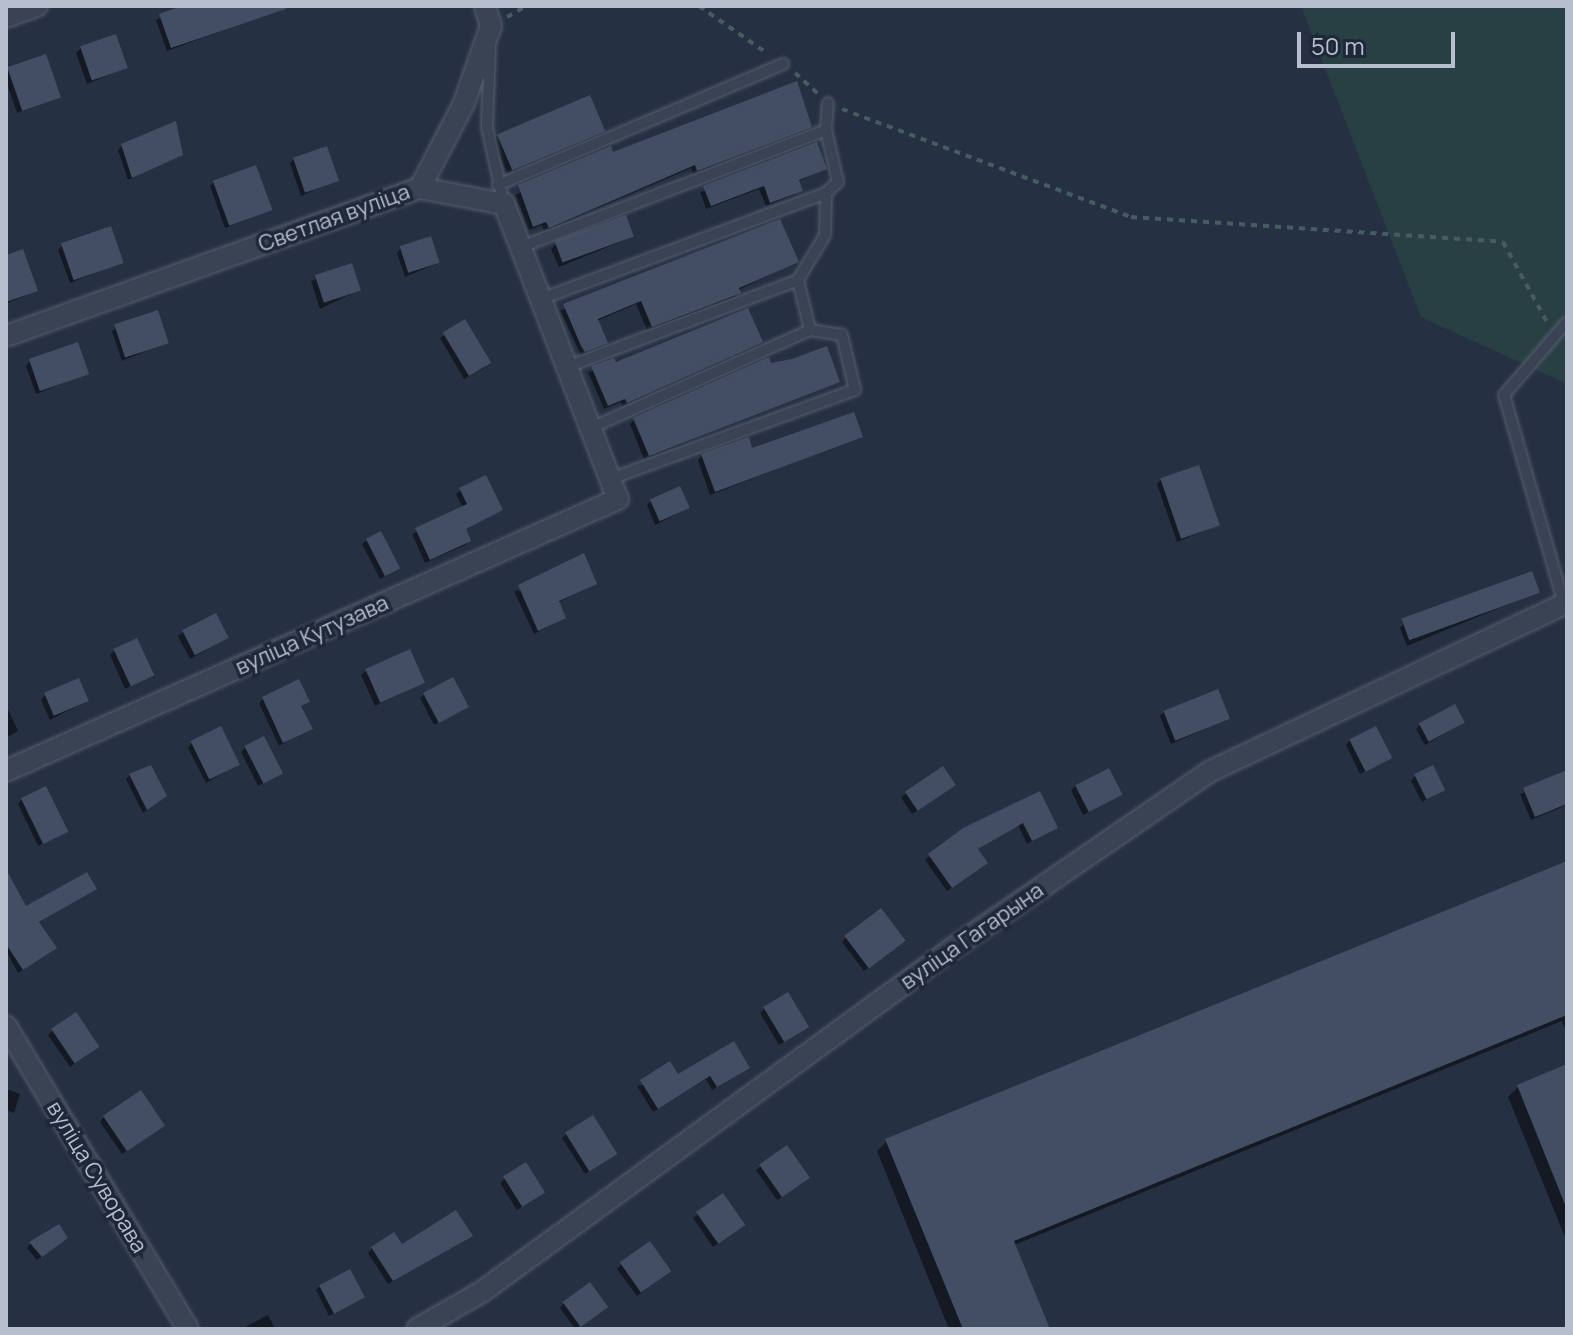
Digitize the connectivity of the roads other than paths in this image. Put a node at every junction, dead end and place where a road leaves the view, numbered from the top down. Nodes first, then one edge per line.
1 (37, 6) edge
2 (488, 16) edge
3 (6, 17) edge
4 (783, 64) road end
5 (828, 103) road end
6 (826, 130) junction
7 (420, 188) junction
8 (826, 193) junction
9 (501, 195) junction
10 (521, 247) junction
11 (798, 280) junction
12 (541, 299) junction
13 (1567, 322) edge
14 (810, 330) junction
15 (6, 336) edge
16 (567, 367) junction
17 (591, 428) junction
18 (610, 479) junction
19 (1564, 604) joint
20 (6, 771) edge
21 (6, 1026) edge
22 (188, 1329) edge
23 (417, 1329) edge

1 - 3 street
2 - 7 street
2 - 9 lane
4 - 9 lane
5 - 6 lane
6 - 8 lane
6 - 10 lane
7 - 9 street, Светлая вуліца
7 - 15 street, Светлая вуліца
8 - 11 lane
8 - 12 lane
9 - 10 street
10 - 12 street
11 - 14 lane
11 - 16 lane
12 - 16 street
13 - 19 lane
14 - 17 lane
14 - 18 lane
16 - 17 street
17 - 18 street
18 - 20 street, вуліца Кутузава
19 - 23 street, вуліца Гагарына
21 - 22 street, вуліца Суворава

